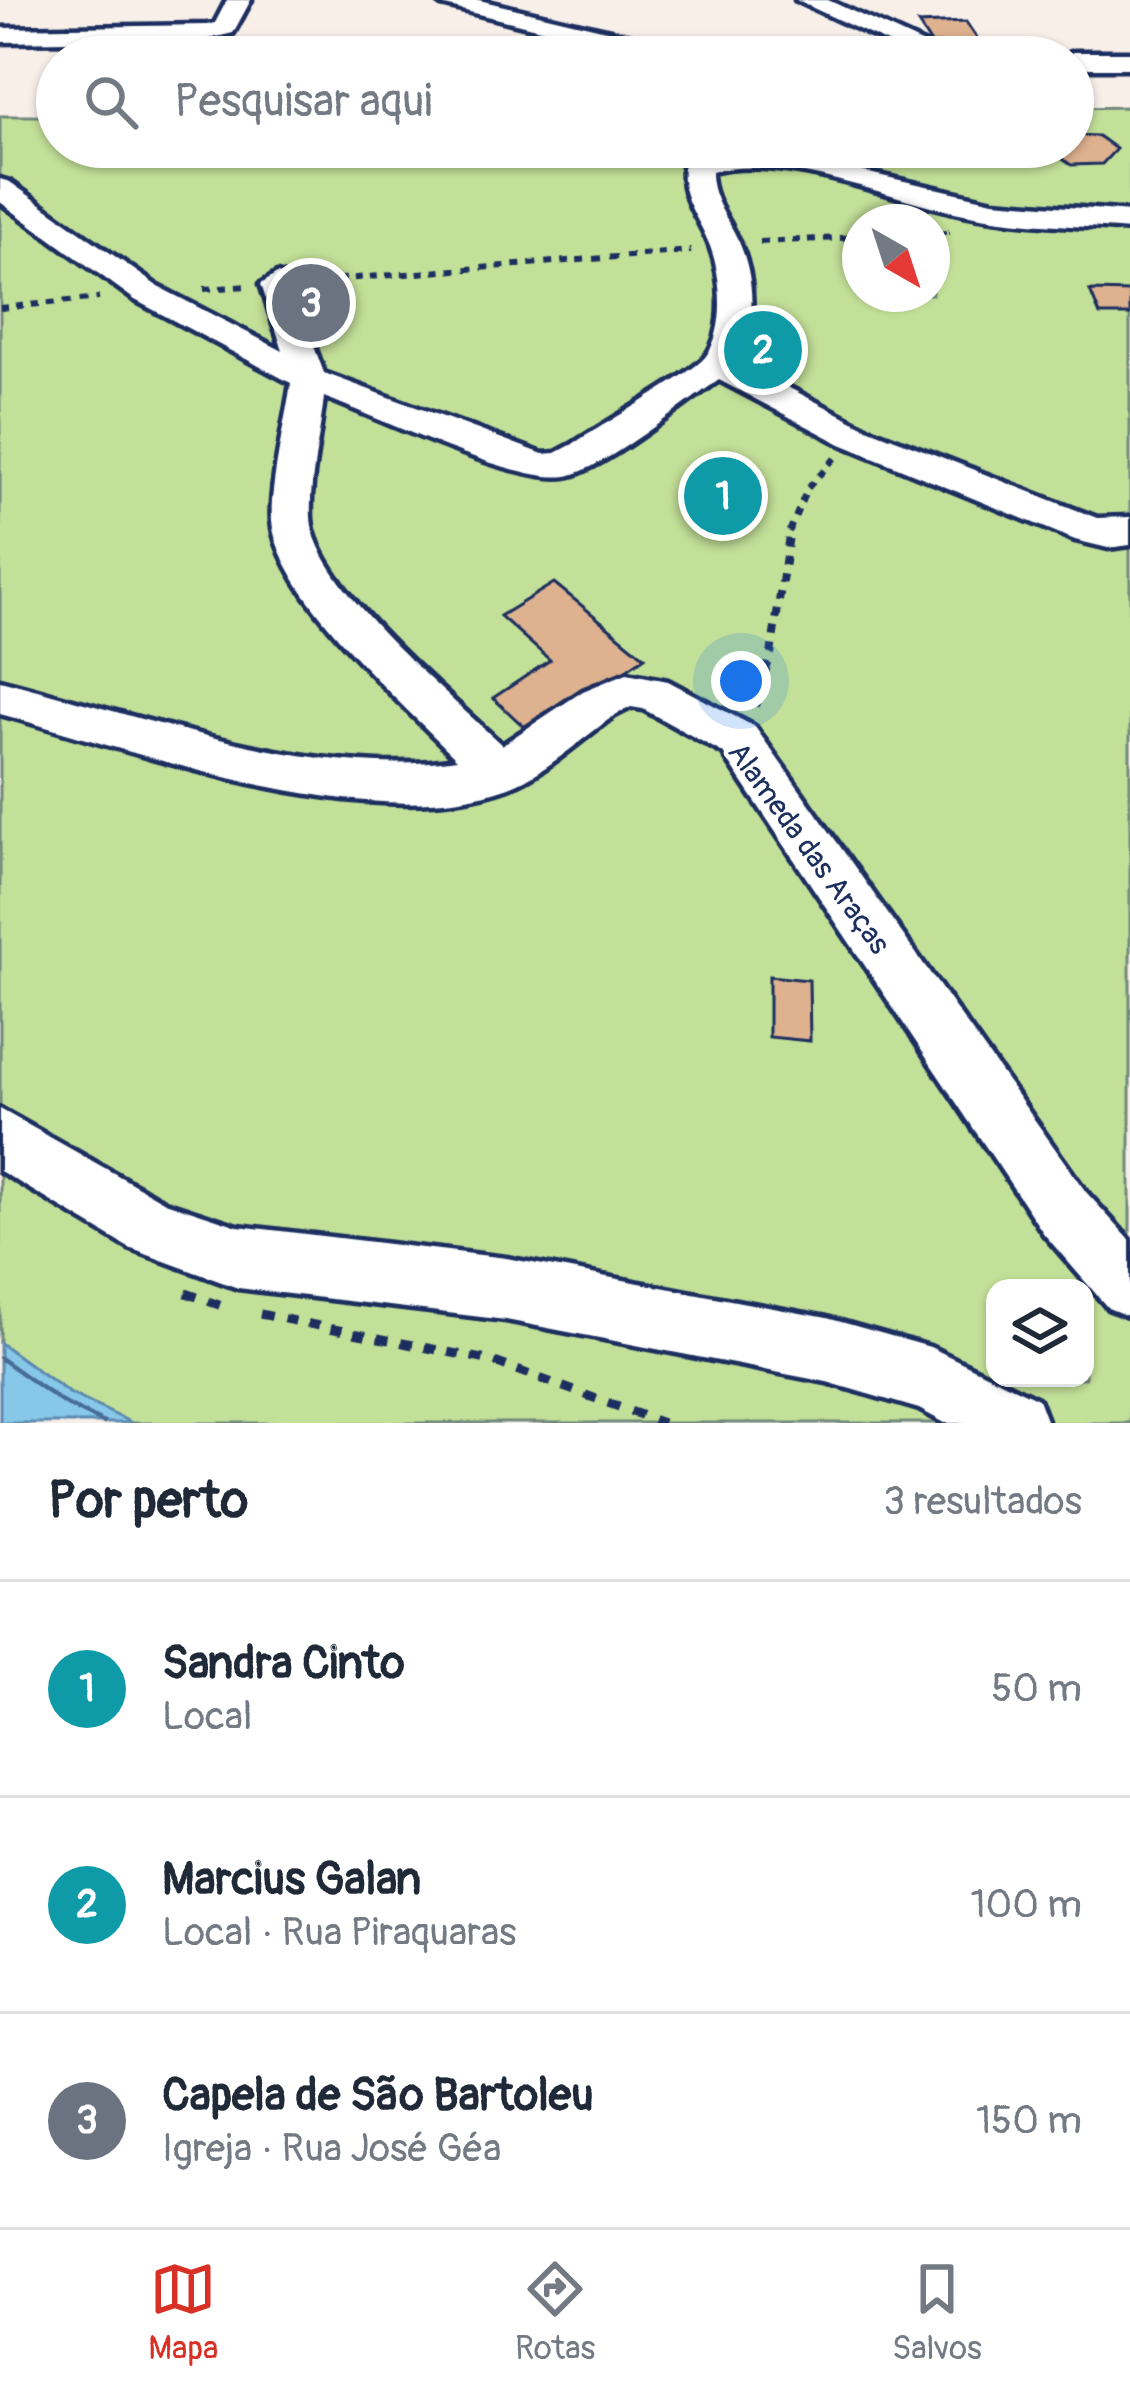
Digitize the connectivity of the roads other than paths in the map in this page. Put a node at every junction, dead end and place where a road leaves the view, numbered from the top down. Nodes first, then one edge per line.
1 (239, 0) edge
2 (449, 0) edge
3 (808, 0) edge
4 (0, 35) edge
5 (599, 36) edge
6 (891, 36) edge
7 (1094, 60) edge
8 (1130, 60) edge
9 (697, 168) edge
10 (804, 168) edge
11 (0, 188) edge
12 (1130, 221) edge
13 (277, 284) road end
14 (718, 365) junction
15 (308, 380) junction
16 (1130, 531) edge
17 (0, 697) edge
18 (499, 771) junction
19 (0, 1138) edge
20 (1130, 1286) edge
21 (1014, 1423) edge

1 - 4 street
2 - 5 street
3 - 6 street
7 - 8 street
9 - 14 street
10 - 12 street
11 - 15 street
13 - 15 street
14 - 15 street
14 - 16 street
15 - 18 street
17 - 18 street
18 - 20 street, Alameda das Araças
19 - 21 street

